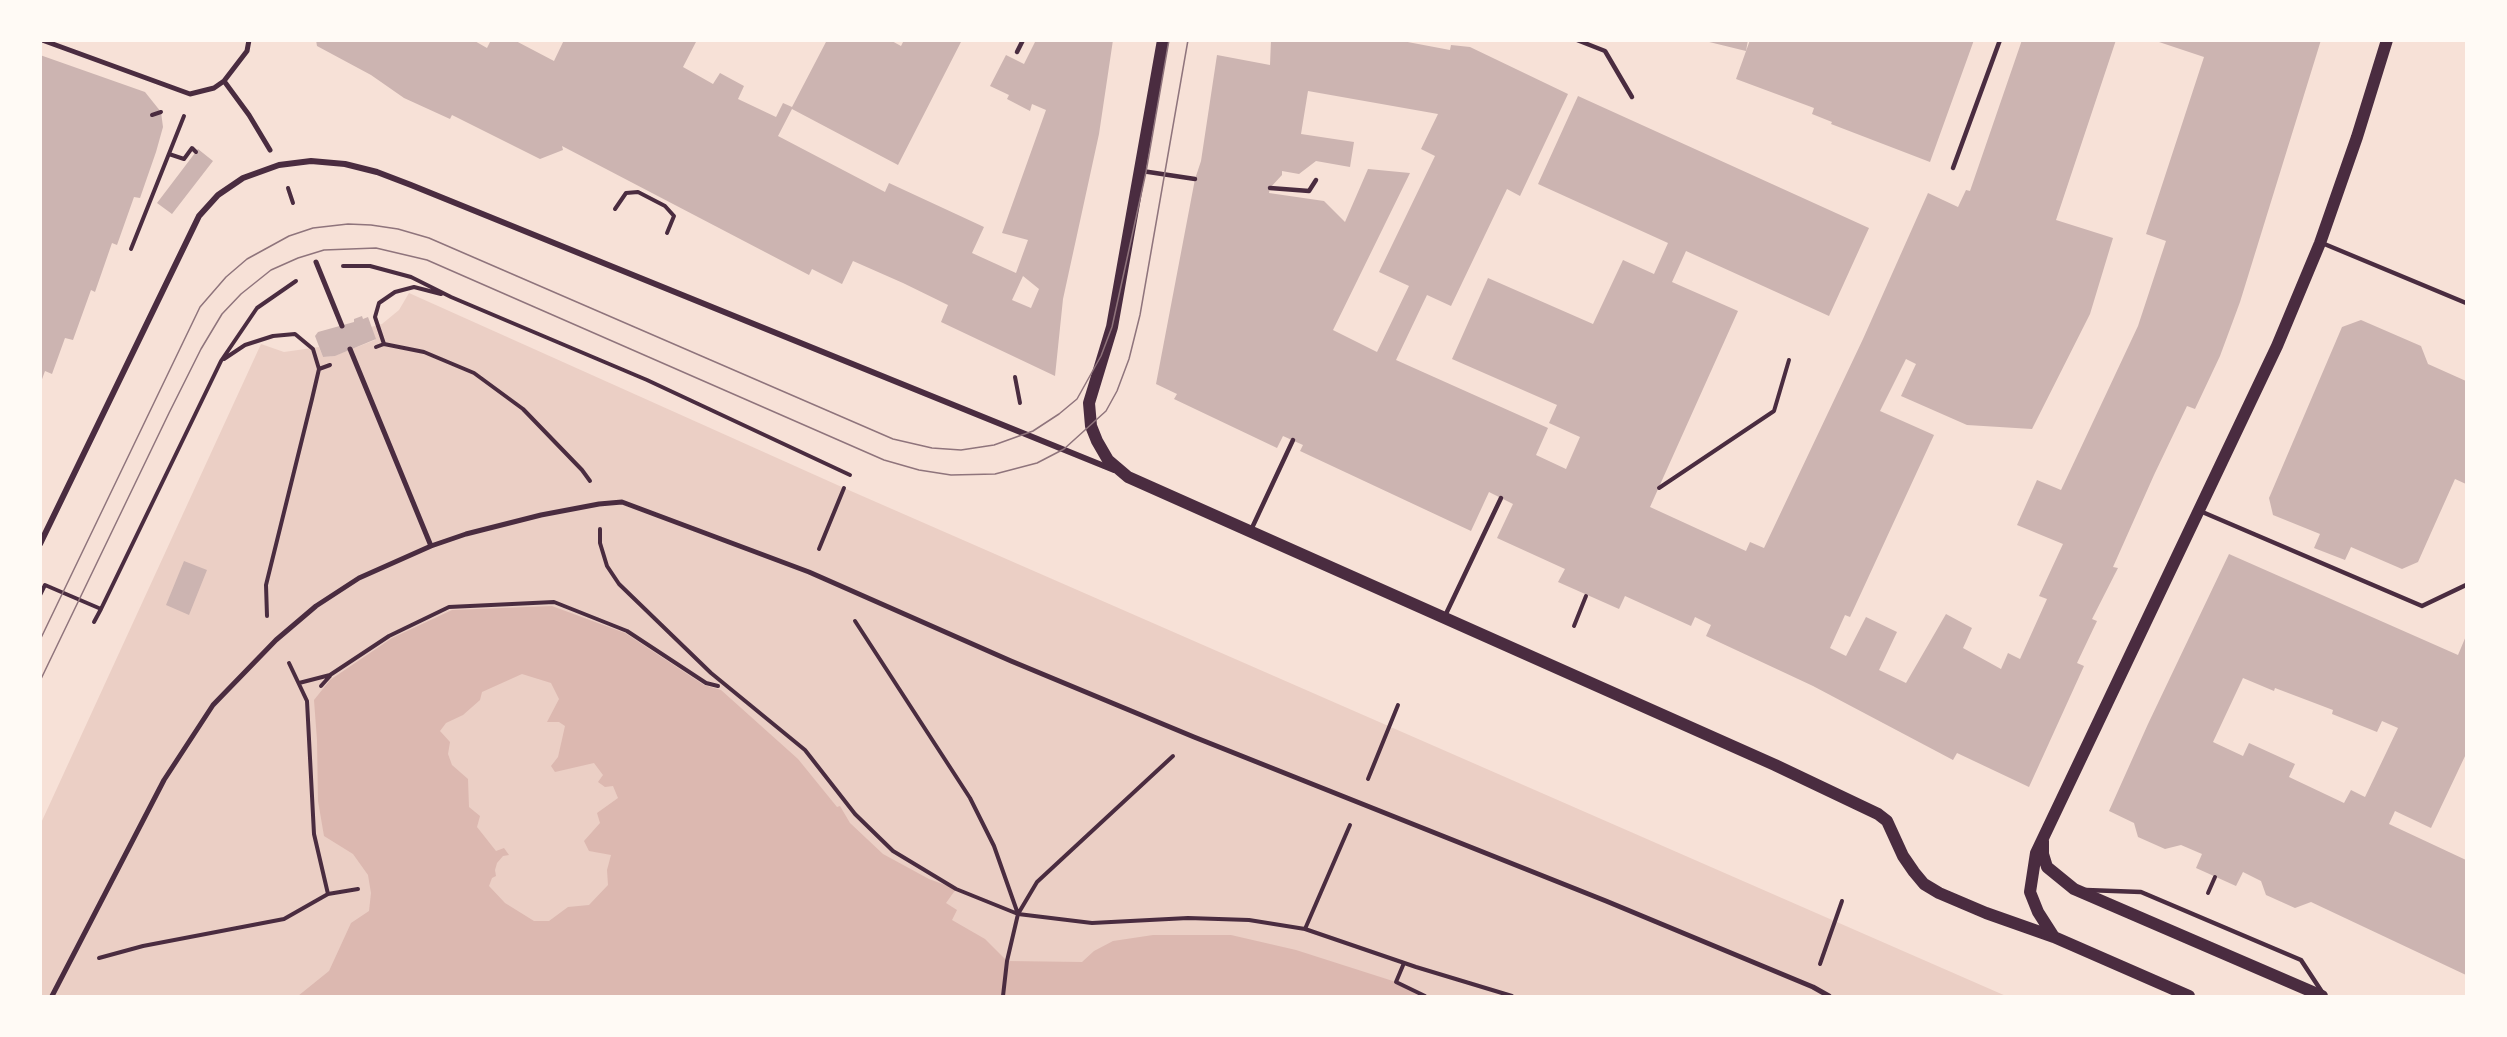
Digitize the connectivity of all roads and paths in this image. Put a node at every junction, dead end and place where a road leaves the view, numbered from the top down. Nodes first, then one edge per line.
1 (42, 40) edge
2 (249, 40) edge
3 (1023, 40) edge
4 (1163, 40) edge
5 (1578, 40) edge
6 (2000, 40) edge
7 (2387, 40) edge
8 (1017, 52) dead end
9 (224, 81) junction
10 (1632, 97) dead end
11 (161, 112) dead end
12 (186, 112) dead end
13 (152, 115) dead end
14 (270, 150) dead end
15 (196, 152) dead end
16 (169, 154) junction
17 (1953, 168) dead end
18 (1141, 171) junction
19 (1195, 179) dead end
20 (1316, 180) dead end
21 (1270, 188) dead end
22 (615, 209) dead end
23 (667, 233) dead end
24 (2320, 243) junction
25 (131, 249) dead end
26 (316, 262) dead end
27 (319, 270) junction
28 (451, 297) junction
29 (2466, 303) edge
30 (342, 326) dead end
31 (384, 344) junction
32 (350, 349) dead end
33 (353, 356) junction
34 (1789, 360) dead end
35 (221, 361) junction
36 (319, 369) junction
37 (1015, 377) dead end
38 (1022, 410) dead end
39 (1293, 440) dead end
40 (850, 475) dead end
41 (1128, 477) junction
42 (844, 488) dead end
43 (1659, 488) dead end
44 (1501, 498) dead end
45 (598, 504) junction
46 (2200, 511) junction
47 (1251, 530) junction
48 (40, 544) edge
49 (431, 546) junction
50 (810, 572) junction
51 (43, 584) edge
52 (2466, 585) edge
53 (40, 595) edge
54 (1586, 596) dead end
55 (101, 609) junction
56 (852, 617) dead end
57 (1444, 618) junction
58 (94, 622) dead end
59 (1574, 626) dead end
60 (276, 640) junction
61 (711, 673) junction
62 (330, 675) junction
63 (299, 683) junction
64 (706, 683) junction
65 (321, 686) dead end
66 (718, 686) dead end
67 (1398, 705) dead end
68 (1388, 726) dead end
69 (1194, 737) junction
70 (2043, 837) junction
71 (358, 889) dead end
72 (2074, 889) junction
73 (328, 894) junction
74 (1842, 901) dead end
75 (1018, 914) junction
76 (1310, 918) dead end
77 (1305, 929) junction
78 (2054, 937) junction
79 (1404, 963) junction
80 (67, 968) junction
81 (1813, 987) junction
82 (52, 996) edge
83 (1003, 996) edge
84 (1425, 996) edge
85 (1512, 996) edge
86 (1829, 996) edge
87 (2189, 996) edge
88 (2323, 996) edge

1 - 9 street
2 - 9 street
3 - 8 lane
4 - 18 main road
5 - 10 lane
6 - 17 lane
7 - 24 main road
9 - 14 street
11 - 13 path
12 - 16 path
15 - 16 path
16 - 25 path
18 - 19 lane
18 - 41 main road
20 - 21 lane
22 - 23 path
24 - 29 lane
24 - 46 main road
26 - 27 street
27 - 28 path
27 - 30 street
27 - 35 path
28 - 31 path
28 - 40 path
31 - 33 path
31 - 45 path
32 - 33 street
33 - 36 path
33 - 49 street
34 - 43 path
35 - 36 path
35 - 55 path
36 - 60 path
37 - 38 path
39 - 47 lane
41 - 47 main road
41 - 48 street
42 - 50 path
44 - 57 lane
45 - 49 street
45 - 50 street
45 - 61 path
46 - 52 lane
46 - 70 main road
47 - 57 main road
49 - 60 street
50 - 69 street
51 - 53 path
51 - 55 path
54 - 59 path
55 - 58 path
56 - 75 path
57 - 78 main road
60 - 63 path
60 - 80 street
61 - 64 path
61 - 75 path
62 - 63 path
62 - 64 path
62 - 65 path
63 - 73 path
64 - 66 path
67 - 68 path
69 - 75 path
69 - 81 street
70 - 72 main road
70 - 78 main road
71 - 73 path
72 - 88 main road
72 - 88 lane
73 - 80 path
74 - 81 path
75 - 77 path
75 - 83 path
76 - 77 path
77 - 79 path
78 - 87 main road
79 - 84 path
79 - 85 path
80 - 82 street
81 - 86 street

